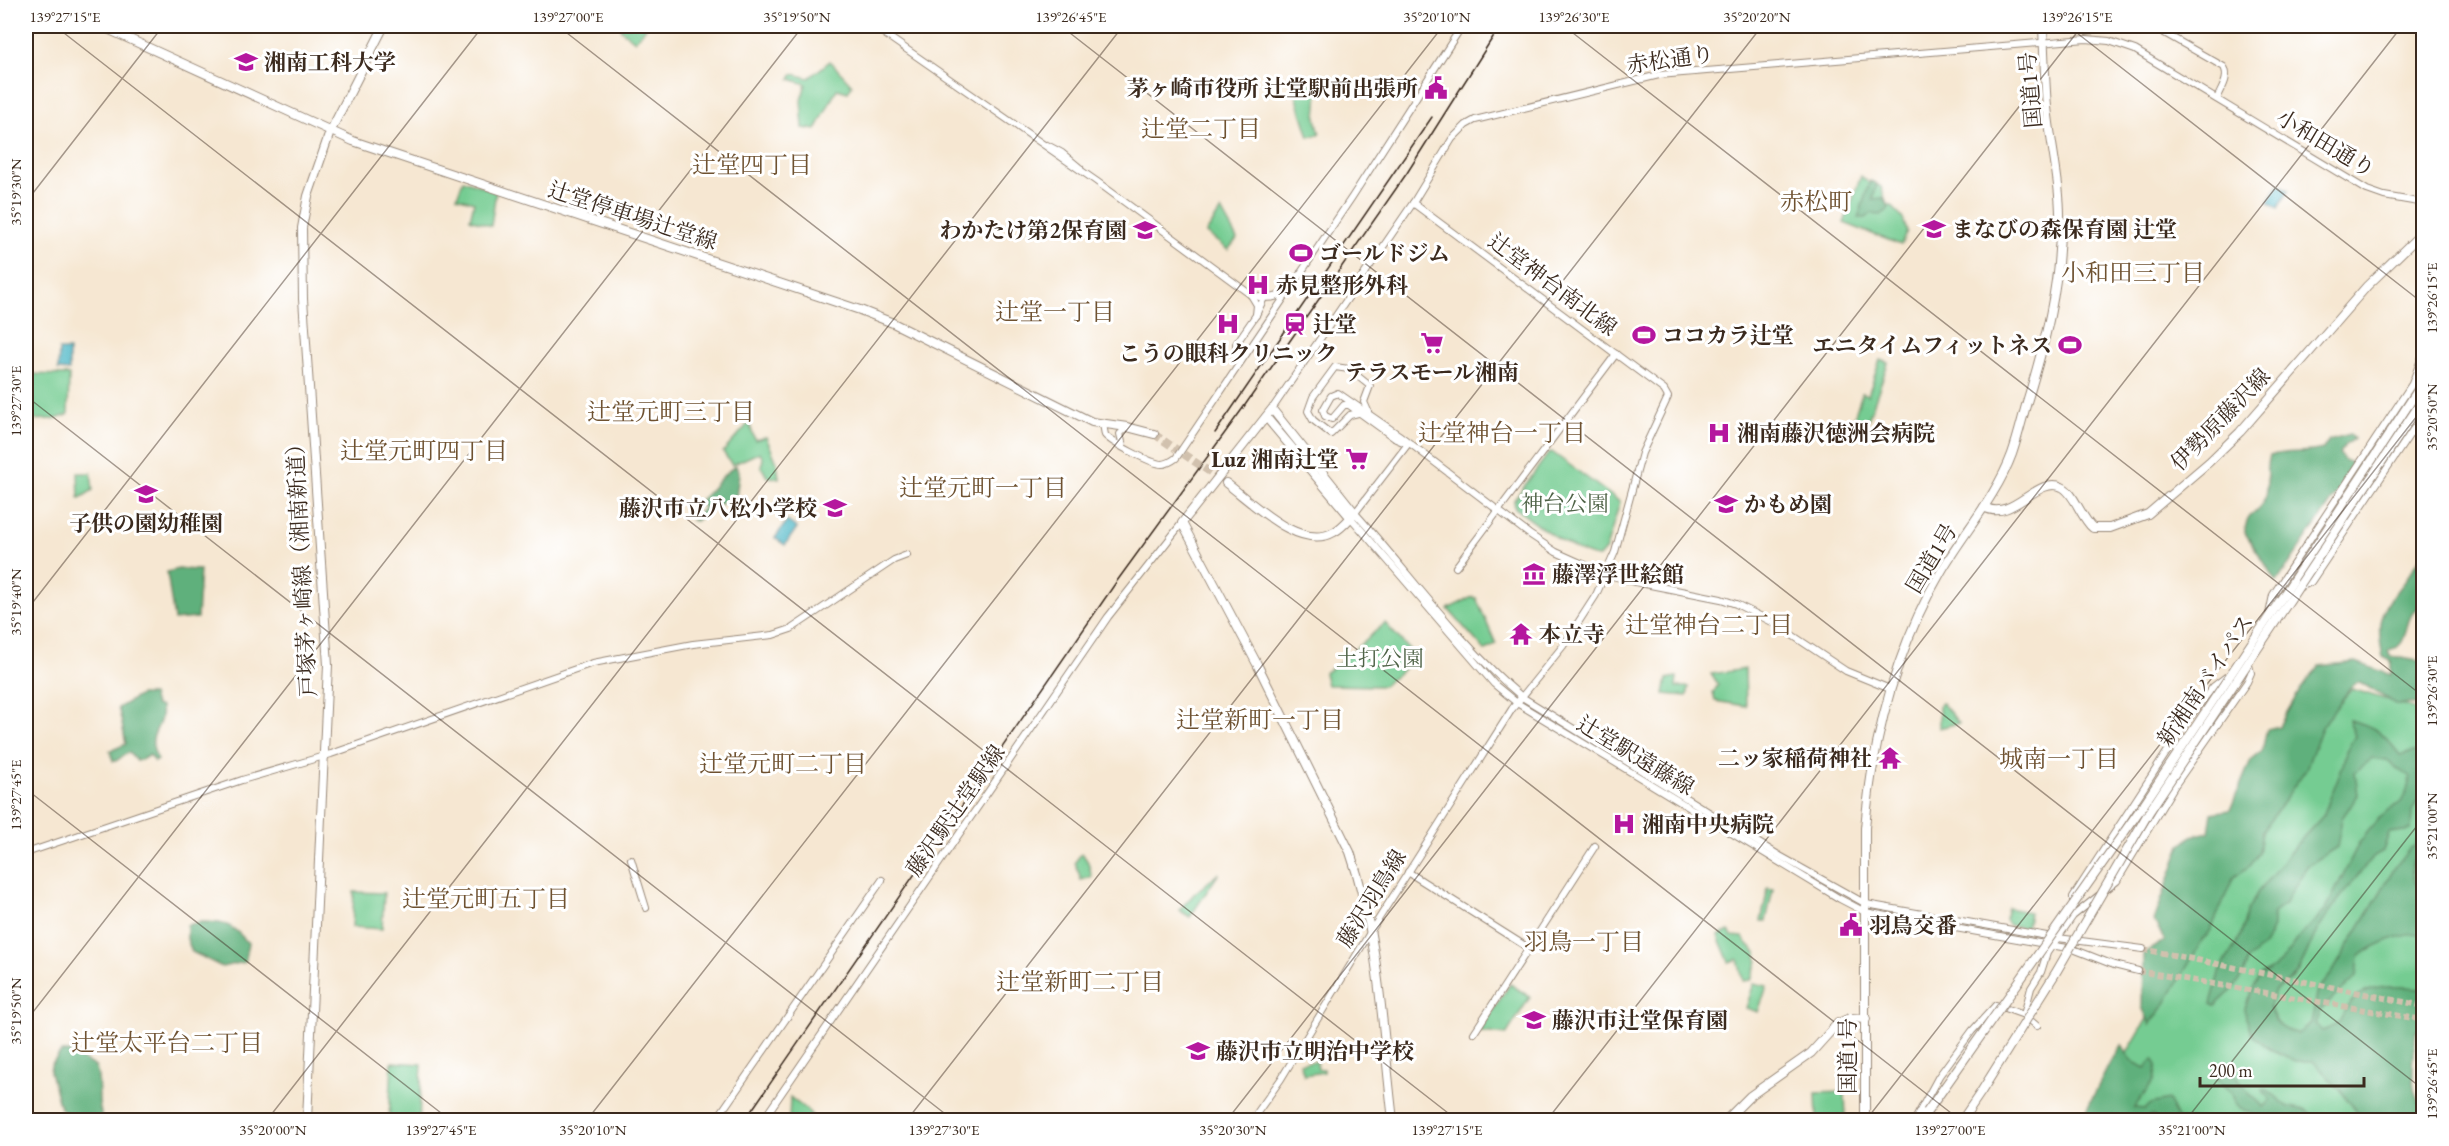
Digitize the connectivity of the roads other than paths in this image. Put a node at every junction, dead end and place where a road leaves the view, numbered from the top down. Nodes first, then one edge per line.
1 (101, 26) edge
2 (384, 26) edge
3 (873, 26) edge
4 (1462, 26) edge
5 (2043, 26) edge
6 (2152, 26) edge
7 (120, 30) edge
8 (2044, 42) junction
9 (2217, 99) junction
10 (330, 132) junction
11 (1413, 203) junction
12 (2424, 203) edge
13 (2424, 231) edge
14 (1287, 291) junction
15 (1251, 295) junction
16 (1266, 298) junction
17 (1279, 305) junction
18 (1256, 315) junction
19 (2424, 351) edge
20 (1246, 354) junction
21 (1616, 354) junction
22 (2423, 380) edge
23 (1668, 397) joint
24 (2424, 398) edge
25 (1272, 409) junction
26 (1359, 413) junction
27 (2424, 413) edge
28 (1370, 414) junction
29 (1266, 417) junction
30 (1103, 424) junction
31 (1127, 426) junction
32 (1154, 434) tunnel mouth
33 (1408, 444) junction
34 (1123, 447) junction
35 (1226, 483) tunnel mouth
36 (1984, 507) junction
37 (1498, 512) junction
38 (1353, 515) junction
39 (1182, 523) junction
40 (908, 555) dead end
41 (1456, 567) dead end
42 (1605, 574) junction
43 (2282, 582) junction
44 (2293, 590) junction
45 (1890, 689) junction
46 (1522, 697) junction
47 (1517, 703) junction
48 (325, 756) junction
49 (1595, 846) dead end
50 (26, 853) edge
51 (631, 859) dead end
52 (1408, 872) junction
53 (882, 880) dead end
54 (646, 908) dead end
55 (1866, 908) junction
56 (2073, 915) junction
57 (1371, 931) junction
58 (2058, 938) junction
59 (2052, 945) junction
60 (1530, 949) junction
61 (2143, 949) tunnel mouth
62 (2138, 971) tunnel mouth
63 (2024, 1015) junction
64 (1866, 1019) junction
65 (2037, 1026) dead end
66 (1474, 1033) dead end
67 (307, 1120) edge
68 (716, 1120) edge
69 (763, 1120) edge
70 (1252, 1120) edge
71 (1393, 1120) edge
72 (1726, 1120) edge
73 (1864, 1120) edge
74 (1915, 1120) edge
75 (1921, 1120) edge
76 (1962, 1120) edge

1 - 7 main road, 辻堂停車場辻堂線
2 - 10 main road, 戸塚茅ヶ崎線（湘南新道）
3 - 15 street
4 - 14 street
5 - 8 highway, 国道1号
6 - 9 street
7 - 10 main road, 辻堂停車場辻堂線
8 - 9 street, 赤松通り
8 - 11 street, 赤松通り
8 - 36 highway, 国道1号
9 - 12 street, 小和田通り
10 - 30 main road, 辻堂停車場辻堂線
10 - 48 main road, 戸塚茅ヶ崎線（湘南新道）
11 - 21 street, 辻堂神台南北線
11 - 25 street
13 - 36 main road, 伊勢原藤沢線
14 - 16 street
14 - 17 street
15 - 16 street
15 - 18 street
16 - 17 street
16 - 18 street
17 - 20 street
18 - 20 street
19 - 43 street
20 - 34 street
21 - 23 street, 辻堂神台南北線
21 - 37 street
22 - 75 highway, 新湘南バイパス, bridge
23 - 42 street, 藤沢羽鳥線
24 - 76 highway, 新湘南バイパス, bridge
25 - 29 main road, 藤沢駅辻堂駅線
25 - 38 main road
26 - 28 street
26 - 28 street
26 - 33 street
27 - 44 street
28 - 33 street
29 - 38 main road
29 - 39 main road, 藤沢駅辻堂駅線
30 - 31 main road, 辻堂停車場辻堂線
30 - 34 street
31 - 32 main road, 辻堂停車場辻堂線
31 - 34 street
33 - 37 street
33 - 38 street
35 - 38 main road
36 - 45 highway, 国道1号
37 - 41 street
37 - 42 street
38 - 46 street, 辻堂駅遠藤線
38 - 47 street, 辻堂駅遠藤線
39 - 57 main road
39 - 69 street, 藤沢駅辻堂駅線
40 - 48 street
42 - 45 street
42 - 46 street, 藤沢羽鳥線
43 - 44 street
43 - 56 street
44 - 56 street
45 - 55 highway, 国道1号
46 - 47 street, 藤沢羽鳥線
46 - 55 street, 辻堂駅遠藤線
47 - 52 street, 藤沢羽鳥線
47 - 55 street, 辻堂駅遠藤線
48 - 50 street
48 - 67 main road, 戸塚茅ヶ崎線（湘南新道）
49 - 60 street
51 - 54 street
52 - 57 street, 藤沢羽鳥線
52 - 60 street
53 - 68 street
55 - 58 street, 辻堂駅遠藤線
55 - 59 street, 辻堂駅遠藤線
55 - 64 highway, 国道1号
56 - 58 street
57 - 70 street, 藤沢羽鳥線
57 - 71 main road
58 - 59 street
58 - 61 street, 辻堂駅遠藤線
59 - 62 street, 辻堂駅遠藤線
59 - 63 street
60 - 66 street
63 - 65 street
63 - 74 street
64 - 72 main road
64 - 73 highway, 国道1号

